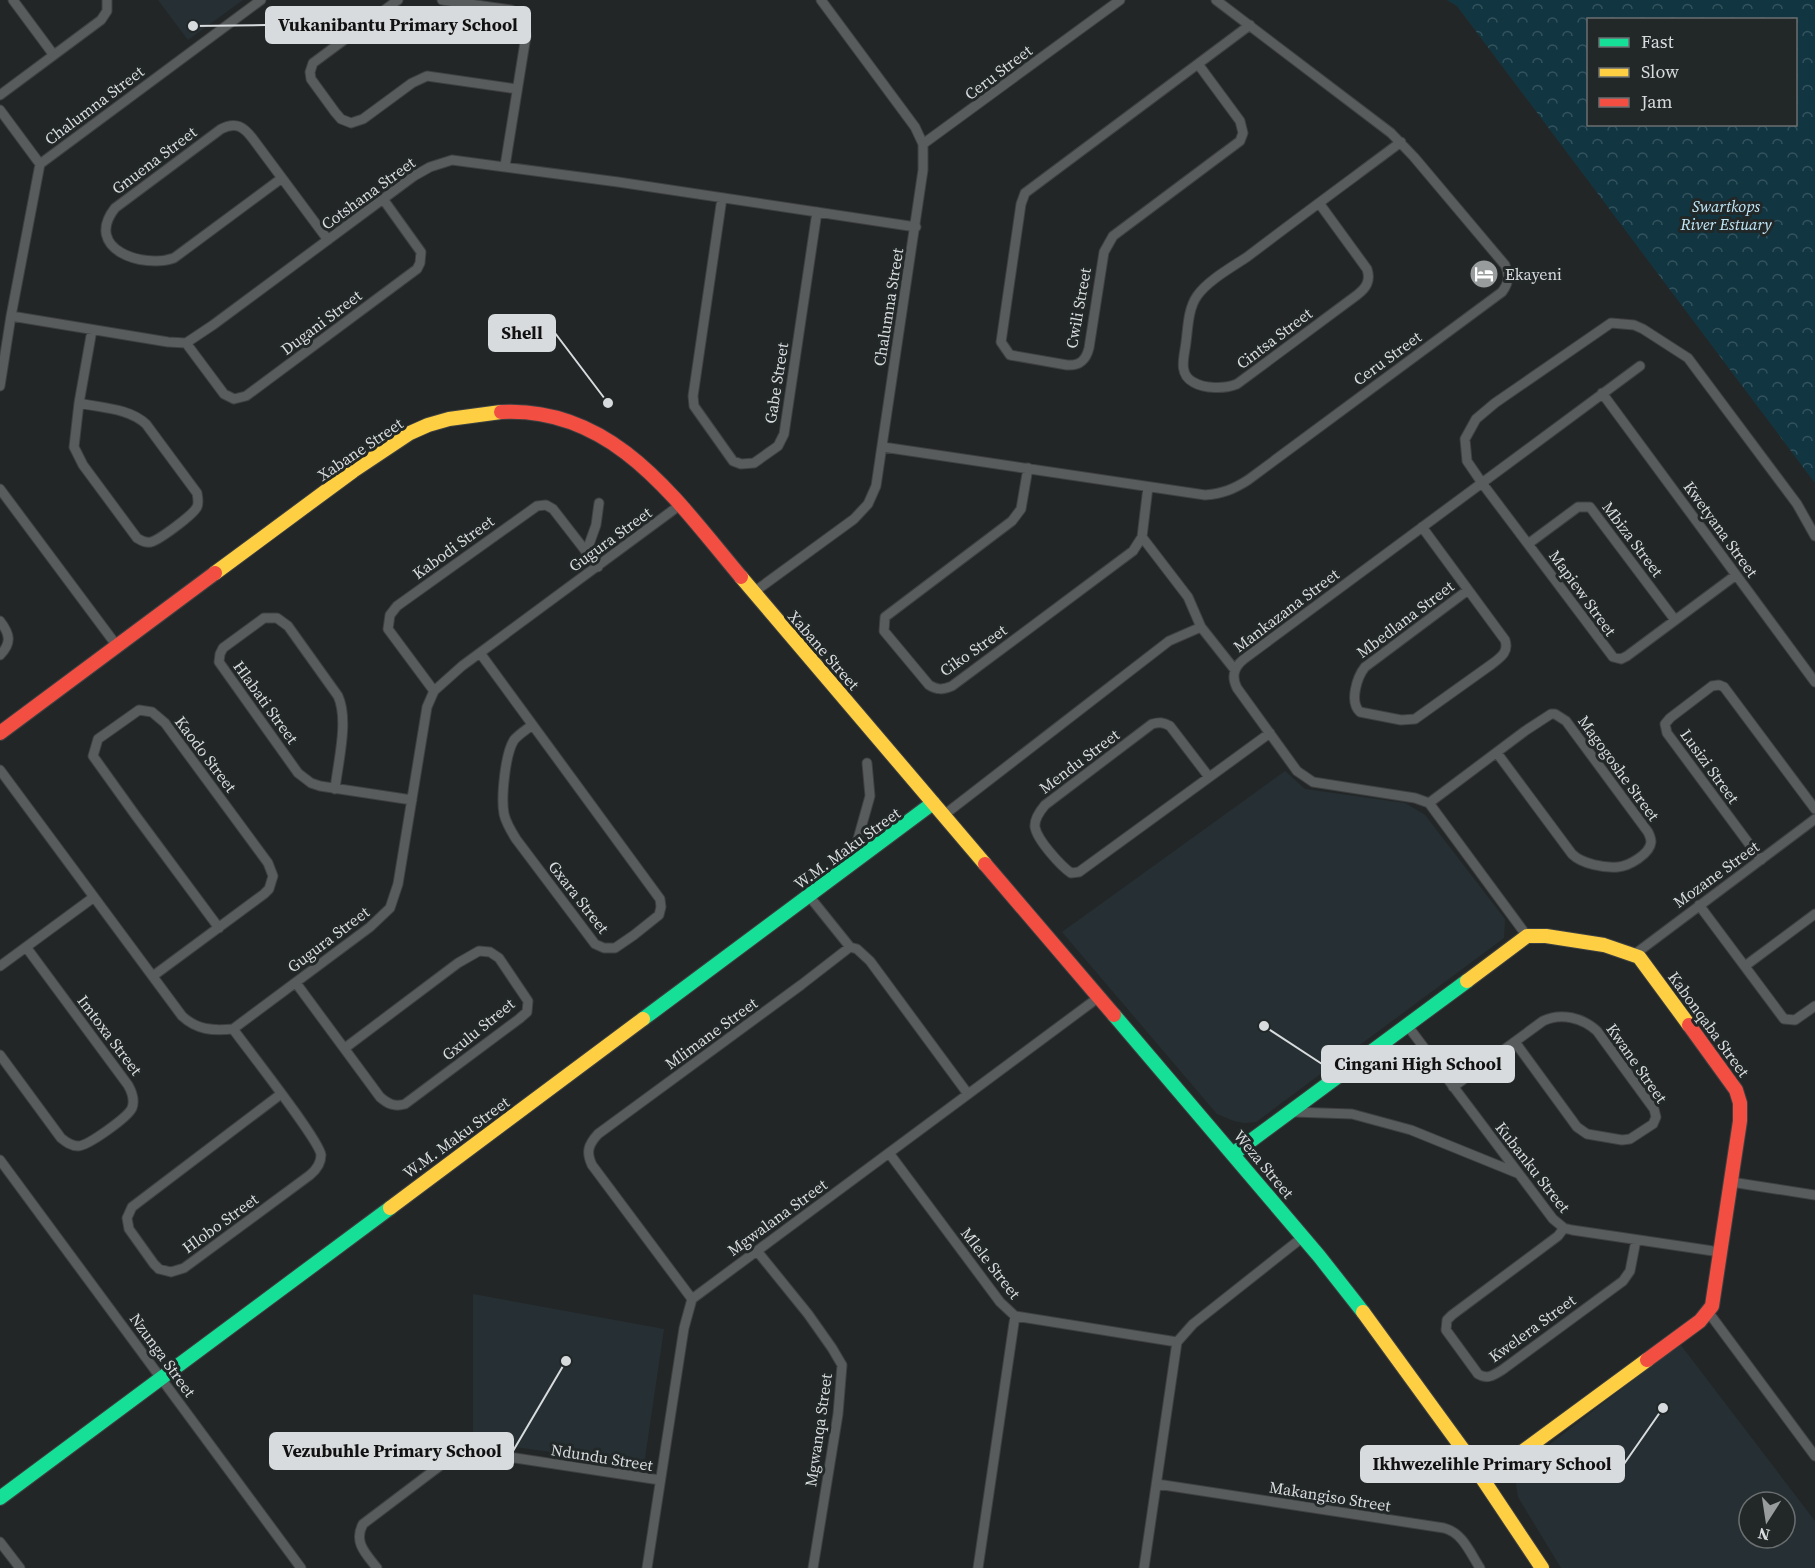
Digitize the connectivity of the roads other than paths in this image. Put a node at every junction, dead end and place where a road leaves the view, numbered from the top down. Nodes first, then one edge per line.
1 (13, 0) edge
2 (107, 0) edge
3 (261, 0) edge
4 (398, 0) edge
5 (442, 0) edge
6 (821, 0) edge
7 (1216, 0) edge
8 (1115, 2) edge
9 (1250, 25) junction
10 (53, 54) junction
11 (1198, 64) junction
12 (517, 89) junction
13 (0, 95) edge
14 (0, 110) edge
15 (1401, 142) junction
16 (922, 144) junction
17 (40, 164) junction
18 (505, 166) junction
19 (282, 178) junction
20 (722, 198) junction
21 (383, 199) junction
22 (1319, 203) junction
23 (817, 212) junction
24 (916, 227) junction
25 (328, 240) junction
26 (11, 316) junction
27 (92, 330) junction
28 (186, 343) junction
29 (1640, 366) dead end
30 (0, 386) edge
31 (1602, 393) junction
32 (79, 403) junction
33 (883, 447) junction
34 (1028, 468) junction
35 (1482, 483) junction
36 (1148, 487) junction
37 (0, 489) edge
38 (599, 502) dead end
39 (680, 505) junction
40 (1422, 527) junction
41 (1815, 536) edge
42 (1142, 537) junction
43 (1527, 543) junction
44 (587, 553) junction
45 (598, 567) junction
46 (1736, 575) junction
47 (1468, 590) junction
48 (754, 592) junction
49 (1675, 620) junction
50 (0, 621) edge
51 (1201, 627) junction
52 (117, 646) junction
53 (480, 654) junction
54 (0, 656) edge
55 (1235, 670) junction
56 (1815, 682) edge
57 (434, 691) junction
58 (532, 726) junction
59 (0, 733) edge
60 (1270, 733) junction
61 (1497, 753) junction
62 (867, 763) dead end
63 (0, 770) edge
64 (1209, 777) junction
65 (335, 789) junction
66 (412, 800) junction
67 (933, 803) junction
68 (1429, 803) junction
69 (1815, 809) edge
70 (944, 815) junction
71 (1815, 819) edge
72 (858, 860) junction
73 (1761, 860) junction
74 (94, 897) junction
75 (809, 897) junction
76 (1699, 905) junction
77 (1815, 914) edge
78 (219, 927) junction
79 (1527, 936) junction
80 (850, 946) junction
81 (26, 947) junction
82 (1635, 954) junction
83 (0, 966) edge
84 (1744, 966) junction
85 (153, 976) junction
86 (296, 983) junction
87 (1099, 996) junction
88 (1815, 1006) edge
89 (1407, 1025) junction
90 (233, 1029) junction
91 (1515, 1042) junction
92 (345, 1048) junction
93 (0, 1055) edge
94 (1453, 1087) junction
95 (281, 1094) junction
96 (968, 1094) junction
97 (1290, 1112) junction
98 (889, 1153) junction
99 (1233, 1154) junction
100 (0, 1160) edge
101 (1516, 1173) junction
102 (1731, 1182) junction
103 (1815, 1195) edge
104 (1564, 1228) junction
105 (1303, 1237) junction
106 (1636, 1240) junction
107 (757, 1251) junction
108 (1720, 1252) junction
109 (692, 1299) junction
110 (1709, 1313) junction
111 (1015, 1316) junction
112 (1177, 1342) junction
113 (161, 1378) junction
114 (1815, 1456) edge
115 (1485, 1479) junction
116 (660, 1480) junction
117 (1157, 1484) junction
118 (0, 1498) edge
119 (0, 1542) edge
120 (20, 1568) edge
121 (301, 1568) edge
122 (376, 1568) edge
123 (647, 1568) edge
124 (813, 1568) edge
125 (978, 1568) edge
126 (1144, 1568) edge
127 (1480, 1568) edge
128 (1542, 1568) edge

1 - 10 street
2 - 10 street
3 - 17 street, Chalumna Street
4 - 12 street
5 - 12 street
6 - 16 street, Chalumna Street
7 - 9 street, Ceru Street
8 - 16 street, Ceru Street
9 - 11 street, Cwili Street
9 - 15 street, Ceru Street
10 - 13 street
11 - 11 street, Cwili Street
12 - 18 street
14 - 17 street
15 - 22 street, Cintsa Street
15 - 36 street, Ceru Street
16 - 24 street, Chalumna Street
17 - 26 street, Chalumna Street
18 - 20 street, Cotshana Street
18 - 21 street, Cotshana Street
19 - 19 street, Gnuena Street
19 - 25 street, Gnuena Street
20 - 23 street, Cotshana Street
20 - 23 street, Gabe Street
21 - 25 street, Cotshana Street
21 - 28 street, Dugani Street
22 - 22 street, Cintsa Street
23 - 24 street, Cotshana Street
24 - 33 street, Chalumna Street
25 - 28 street, Cotshana Street
26 - 27 street
26 - 30 street, Chalumna Street
27 - 28 street
27 - 32 street
29 - 31 street, Mankazana Street
31 - 35 street, Mankazana Street
31 - 46 street, Kwetyana Street
32 - 32 street
33 - 34 street, Ceru Street
33 - 48 street, Chalumna Street
34 - 36 street, Ceru Street
34 - 42 street, Ciko Street
35 - 40 street, Mankazana Street
35 - 41 street, Mapiew Street
35 - 43 street, Mapiew Street
36 - 42 street
37 - 52 street
38 - 44 street
39 - 45 street, Gugura Street
39 - 48 street, Xabane Street
39 - 52 street, Xabane Street
40 - 47 street, Mbedlana Street
40 - 55 street, Mankazana Street
42 - 51 street
43 - 49 street, Mbiza Street
43 - 49 street, Mapiew Street
44 - 45 street, Kabodi Street
44 - 57 street, Kabodi Street
45 - 53 street, Gugura Street
46 - 49 street, Mapiew Street
46 - 56 street, Kwetyana Street
47 - 47 street, Mbedlana Street
48 - 67 street, Xabane Street
50 - 54 street
51 - 55 street
51 - 70 street
52 - 59 street, Xabane Street
53 - 57 street, Gugura Street
53 - 58 street, Gxara Street
55 - 60 street, Mankazana Street
57 - 66 street, Gugura Street
58 - 58 street, Gxara Street
60 - 64 street, Mendu Street
60 - 68 street, Mankazana Street
61 - 61 street, Magogoshe Street
61 - 68 street, Magogoshe Street
62 - 72 street
63 - 74 street
64 - 64 street, Mendu Street
65 - 65 street, Hlabati Street
65 - 66 street, Hlabati Street
66 - 86 street, Gugura Street
67 - 70 street, Weza Street
67 - 72 street, W.M. Maku Street
68 - 79 street
69 - 73 street, Lusizi Street
70 - 87 street, Weza Street
71 - 73 street, Mozane Street
72 - 75 street, W.M. Maku Street
73 - 76 street, Mozane Street
74 - 81 street
74 - 85 street
75 - 80 street
75 - 113 street, W.M. Maku Street
76 - 82 street, Mozane Street
76 - 84 street
77 - 84 street
78 - 78 street, Kaodo Street
78 - 85 street, Kaodo Street
79 - 82 street
79 - 89 street
80 - 96 street
80 - 109 street, Mlimane Street
81 - 83 street
81 - 93 street, Imtoxa Street
82 - 102 street, Kabonqaba Street
84 - 88 street
85 - 90 street
86 - 90 street, Gugura Street
86 - 92 street, Gxulu Street
87 - 96 street, Mgwalana Street
87 - 99 street, Weza Street
89 - 94 street, Kubanku Street
89 - 97 street
90 - 95 street, Hlobo Street
91 - 91 street, Kwane Street
91 - 94 street, Kwane Street
92 - 92 street, Gxulu Street
94 - 101 street, Kubanku Street
95 - 95 street, Hlobo Street
96 - 98 street, Mgwalana Street
97 - 99 street
97 - 101 street
98 - 107 street, Mgwalana Street
98 - 111 street, Mlele Street
99 - 105 street, Weza Street
100 - 113 street, Nzunga Street
101 - 104 street, Kubanku Street
102 - 103 street
102 - 108 street, Kabonqaba Street
104 - 106 street, Kubanku Street
104 - 106 street, Kwelera Street
105 - 112 street
105 - 115 street, Weza Street
106 - 108 street, Kubanku Street
107 - 109 street, Mgwalana Street
107 - 124 street, Mgwanqa Street
108 - 110 street, Kabonqaba Street
109 - 116 street
110 - 114 street
110 - 115 street
111 - 112 street, Mlele Street
111 - 125 street
112 - 117 street
113 - 118 street, W.M. Maku Street
113 - 121 street, Nzunga Street
115 - 128 street, Weza Street
116 - 122 street, Ndundu Street
116 - 123 street
117 - 126 street
117 - 127 street, Makangiso Street
119 - 120 street

